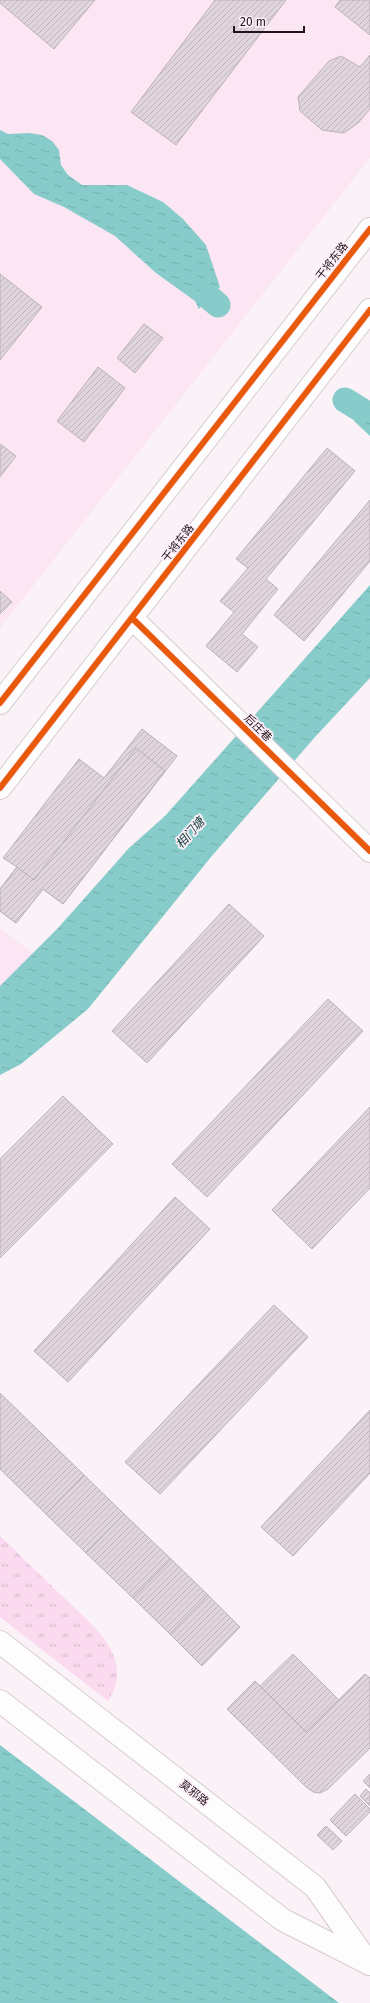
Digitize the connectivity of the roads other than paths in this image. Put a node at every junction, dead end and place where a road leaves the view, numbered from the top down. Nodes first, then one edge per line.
1 (370, 229) edge
2 (370, 310) edge
3 (132, 618) junction
4 (0, 703) edge
5 (0, 788) edge
6 (370, 851) edge
7 (0, 1642) edge
8 (0, 1701) edge
9 (370, 1964) edge

1 - 4 main road, 干将东路
2 - 3 main road, 干将东路
3 - 5 main road, 干将东路
3 - 6 main road, 后庄巷
7 - 9 main road, 莫邪路
8 - 9 main road, 莫邪路

